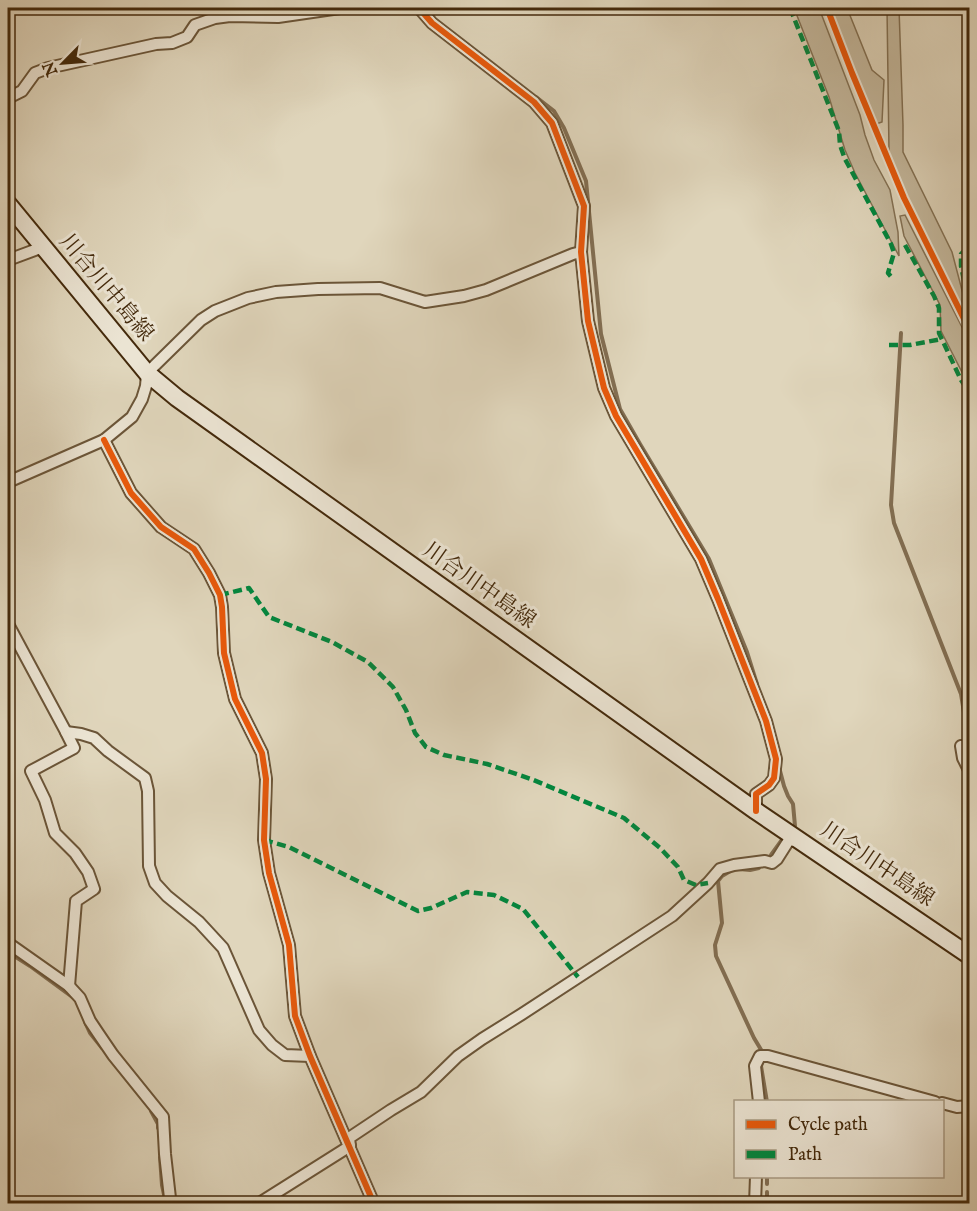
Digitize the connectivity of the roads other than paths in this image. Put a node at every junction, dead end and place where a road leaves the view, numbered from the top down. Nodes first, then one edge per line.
1 (340, 8) edge
2 (419, 8) edge
3 (8, 98) edge
4 (8, 204) edge
5 (43, 248) junction
6 (581, 252) junction
7 (8, 260) edge
8 (147, 373) junction
9 (104, 440) junction
10 (8, 482) edge
11 (8, 624) edge
12 (10, 638) edge
13 (66, 732) junction
14 (961, 746) dead end
15 (969, 772) edge
16 (756, 811) junction
17 (800, 841) junction
18 (8, 943) edge
19 (969, 956) edge
20 (69, 987) junction
21 (310, 1056) junction
22 (759, 1100) edge
23 (931, 1100) edge
24 (944, 1104) edge
25 (969, 1106) edge
26 (350, 1146) junction
27 (756, 1178) edge
28 (172, 1203) edge
29 (258, 1203) edge
30 (374, 1203) edge
31 (755, 1203) edge

1 - 3 street
2 - 6 street
4 - 5 main road, 川合川中島線
5 - 7 street
5 - 8 main road, 川合川中島線
6 - 8 street
6 - 16 street
8 - 9 street
8 - 16 main road, 川合川中島線
9 - 10 street
9 - 21 street
11 - 12 street
12 - 13 street
13 - 20 street
13 - 21 street
14 - 15 street
16 - 17 main road, 川合川中島線
17 - 19 main road, 川合川中島線
17 - 26 street
18 - 20 street
20 - 28 street
21 - 26 street
22 - 23 street
24 - 25 street
26 - 29 street
26 - 30 street
27 - 31 street

